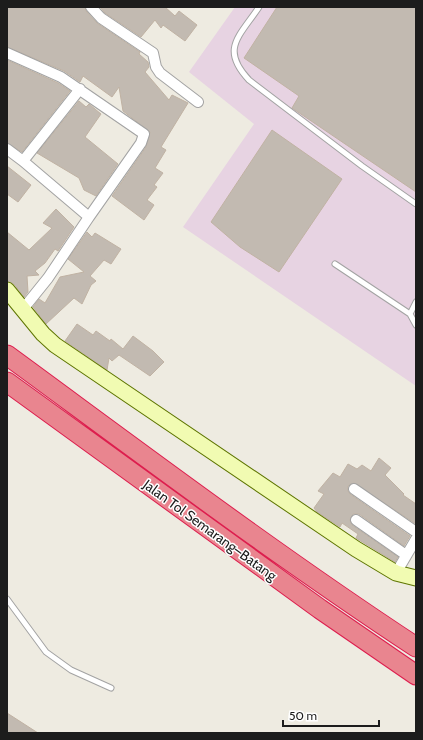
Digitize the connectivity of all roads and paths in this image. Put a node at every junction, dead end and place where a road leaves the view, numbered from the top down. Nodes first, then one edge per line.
1 (92, 7) edge
2 (259, 7) edge
3 (7, 53) edge
4 (80, 89) junction
5 (198, 102) dead end
6 (7, 149) edge
7 (23, 161) junction
8 (416, 204) edge
9 (89, 217) junction
10 (335, 264) dead end
11 (7, 290) edge
12 (416, 302) edge
13 (23, 309) junction
14 (410, 314) junction
15 (416, 325) edge
16 (7, 356) edge
17 (7, 382) edge
18 (354, 489) dead end
19 (356, 520) dead end
20 (416, 532) edge
21 (416, 539) edge
22 (406, 555) junction
23 (396, 573) junction
24 (416, 578) edge
25 (7, 599) edge
26 (416, 647) edge
27 (416, 675) edge
28 (111, 688) dead end

1 - 5 street
2 - 8 lane
3 - 4 street
4 - 7 street
4 - 9 street
6 - 7 street
7 - 9 street
9 - 13 street
10 - 14 lane
11 - 13 street
12 - 14 lane
13 - 23 street
14 - 15 lane
16 - 26 highway, Jalan Tol Semarang–Batang
17 - 27 highway, Jalan Tol Semarang–Batang
18 - 20 street
19 - 22 street
21 - 22 street
22 - 23 street
23 - 24 street
25 - 28 lane

